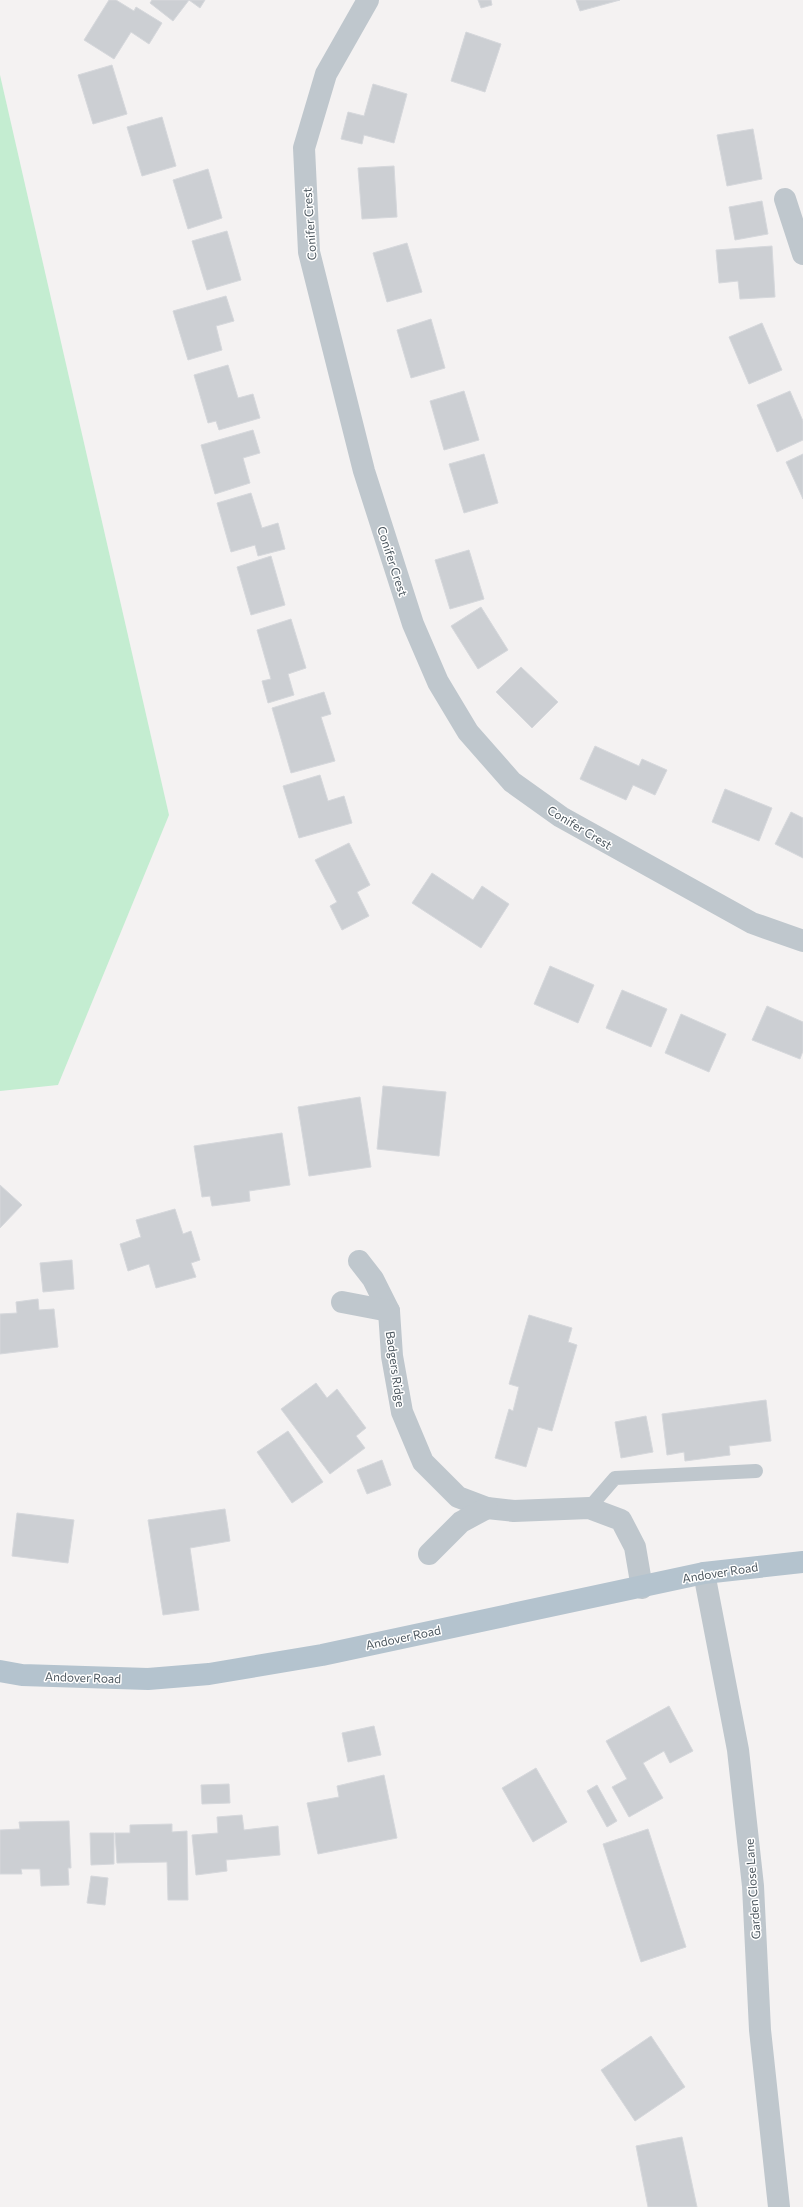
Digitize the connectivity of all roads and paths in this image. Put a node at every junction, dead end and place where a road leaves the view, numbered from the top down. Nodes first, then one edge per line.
1 (368, 0) edge
2 (785, 199) dead end
3 (803, 254) edge
4 (803, 941) edge
5 (359, 1261) dead end
6 (342, 1302) dead end
7 (388, 1311) junction
8 (756, 1471) dead end
9 (487, 1508) junction
10 (589, 1508) junction
11 (429, 1554) dead end
12 (803, 1562) edge
13 (704, 1573) junction
14 (642, 1588) junction
15 (0, 1671) edge
16 (779, 2207) edge

1 - 4 street, Conifer Crest
2 - 3 street
5 - 7 street, Badgers Ridge
6 - 7 street
7 - 9 street, Badgers Ridge
8 - 10 lane
9 - 10 street, Badgers Ridge
9 - 11 street
10 - 14 street, Badgers Ridge
12 - 13 main road, Andover Road
13 - 14 main road, Andover Road
13 - 16 street, Garden Close Lane
14 - 15 main road, Andover Road

